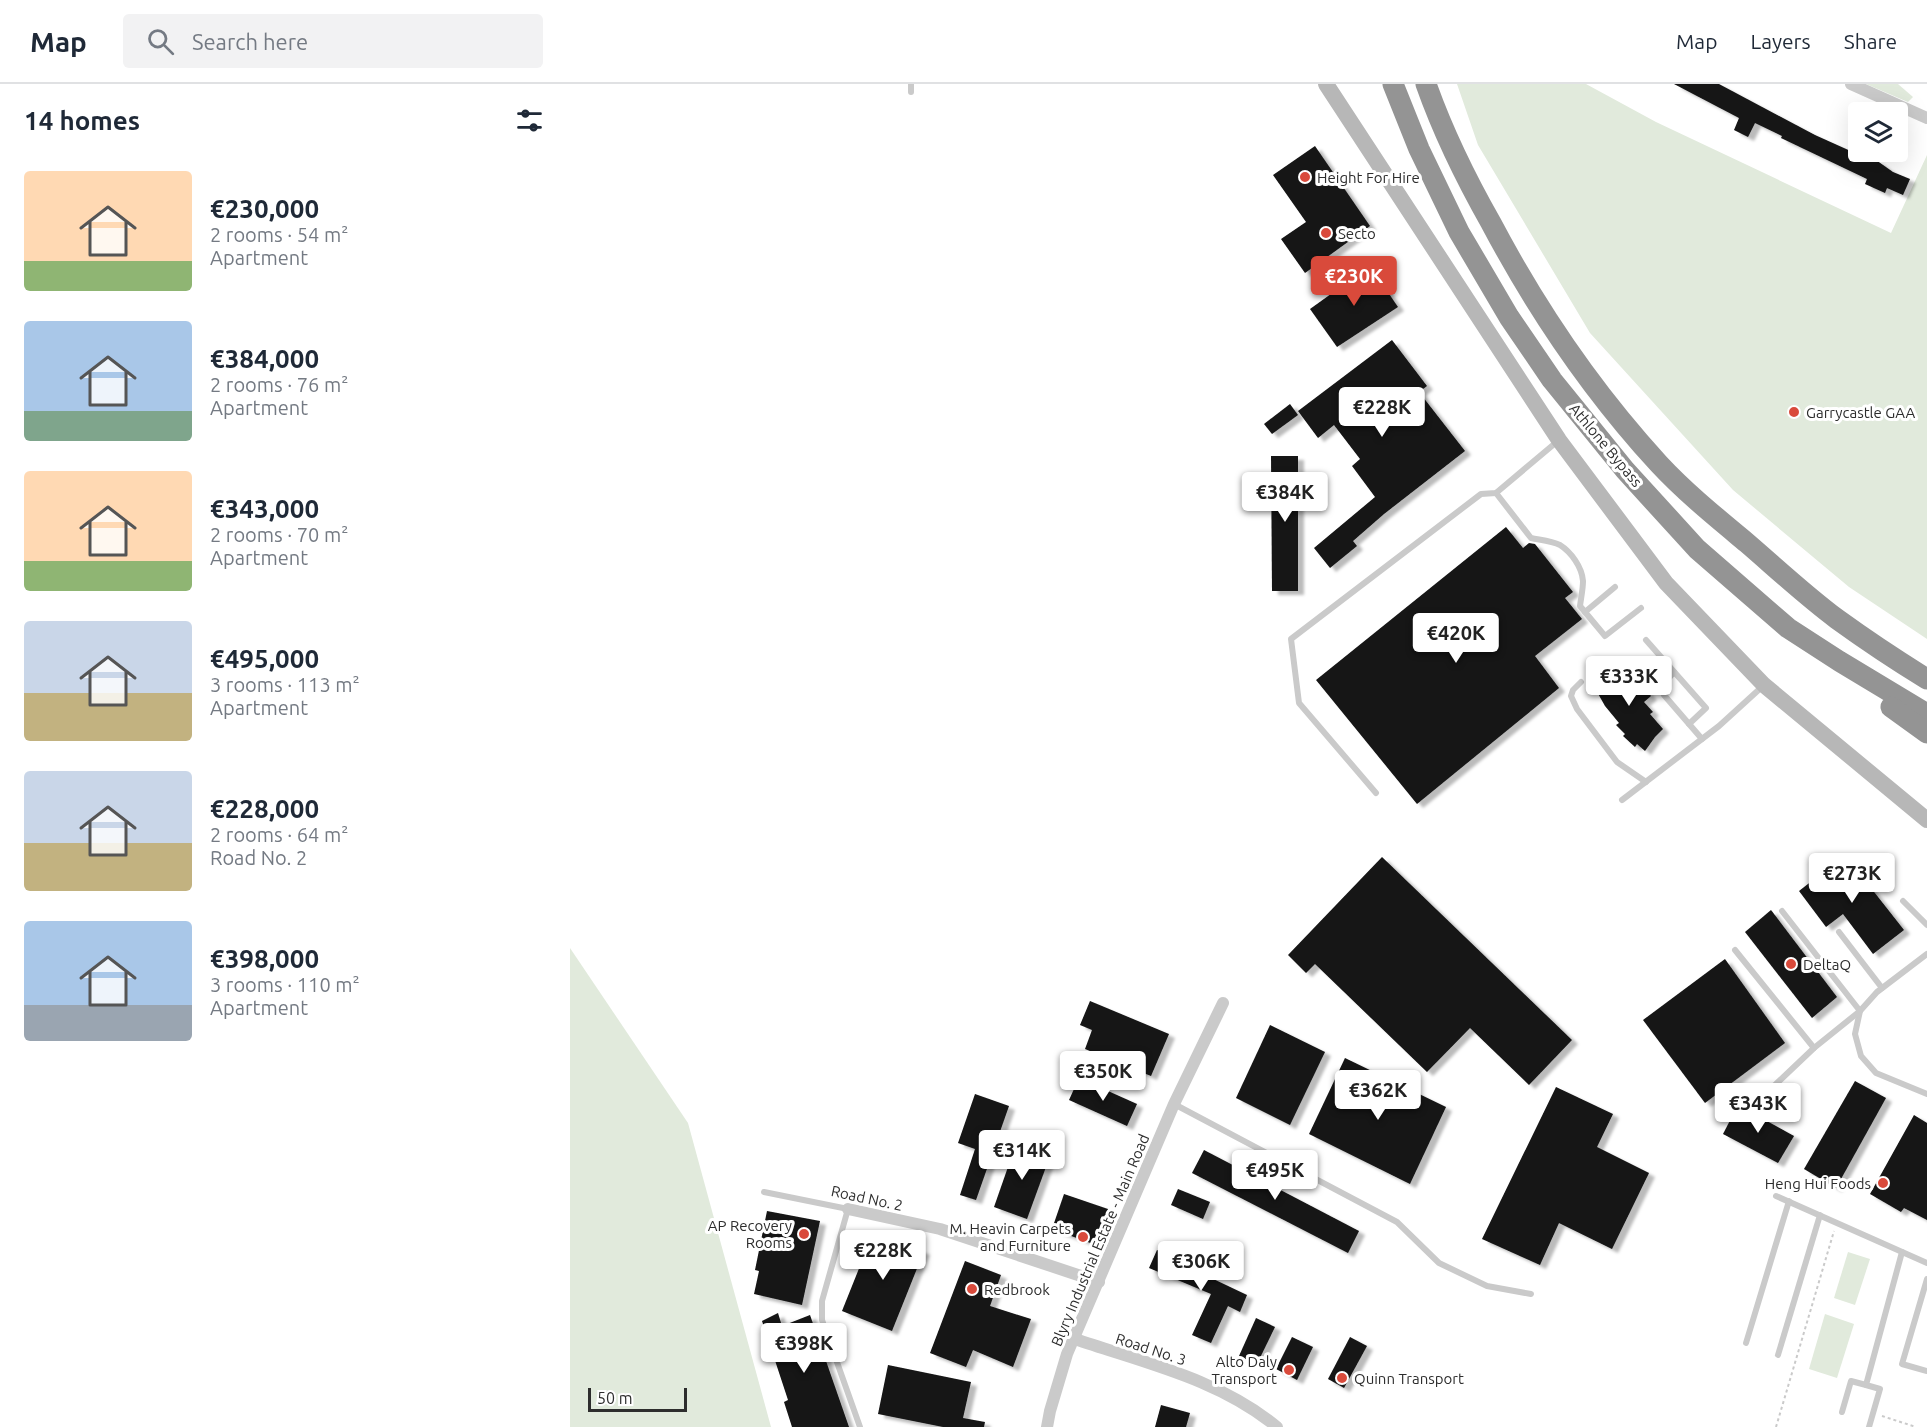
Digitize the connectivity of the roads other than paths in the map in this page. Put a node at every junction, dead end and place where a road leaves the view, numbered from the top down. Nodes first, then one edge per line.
1 (911, 84) edge
2 (1326, 84) edge
3 (1393, 84) edge
4 (1426, 84) edge
5 (1851, 84) edge
6 (911, 92) dead end
7 (1927, 118) edge
8 (1559, 440) junction
9 (1496, 493) junction
10 (1789, 578) junction
11 (1615, 587) dead end
12 (1641, 608) dead end
13 (1586, 612) junction
14 (1788, 628) junction
15 (1646, 640) dead end
16 (1927, 664) edge
17 (1674, 672) junction
18 (1927, 680) edge
19 (1581, 682) dead end
20 (1764, 685) junction
21 (1927, 714) edge
22 (1689, 724) junction
23 (1927, 733) edge
24 (1702, 739) junction
25 (1646, 782) junction
26 (1376, 793) dead end
27 (1622, 800) dead end
28 (1927, 820) edge
29 (1903, 901) dead end
30 (1782, 911) dead end
31 (1927, 925) edge
32 (1839, 932) dead end
33 (1735, 950) dead end
34 (1927, 954) edge
35 (1882, 988) junction
36 (1223, 1003) dead end
37 (1860, 1011) junction
38 (1814, 1048) junction
39 (1927, 1094) edge
40 (1758, 1098) dead end
41 (1174, 1104) junction
42 (764, 1192) dead end
43 (1776, 1196) dead end
44 (1789, 1201) junction
45 (848, 1209) junction
46 (1820, 1215) junction
47 (1902, 1252) junction
48 (1927, 1263) edge
49 (1927, 1279) edge
50 (1099, 1282) junction
51 (1531, 1294) dead end
52 (1075, 1339) junction
53 (1746, 1343) dead end
54 (1778, 1355) dead end
55 (1927, 1371) edge
56 (1866, 1385) junction
57 (1842, 1412) dead end
58 (860, 1427) edge
59 (1047, 1427) edge
60 (1277, 1427) edge
61 (1869, 1427) edge

1 - 6 lane
2 - 8 street
3 - 14 highway, Athlone Bypass
4 - 10 highway, Athlone Bypass
5 - 7 street
8 - 9 lane
8 - 20 street
9 - 13 lane
9 - 26 lane
10 - 16 highway
10 - 18 highway, Athlone Bypass
11 - 13 lane
12 - 13 lane
14 - 21 highway, Athlone Bypass
14 - 23 highway
15 - 17 lane
17 - 22 lane
17 - 22 lane
19 - 25 lane
20 - 24 lane
20 - 28 street
22 - 24 lane
24 - 25 lane
25 - 27 lane
29 - 31 lane
30 - 37 lane
32 - 35 lane
33 - 38 lane
34 - 35 lane
35 - 37 lane
36 - 41 street, Blyry Industrial Estate - Main Road
37 - 38 lane
37 - 39 lane
38 - 40 lane
41 - 50 street, Blyry Industrial Estate - Main Road
41 - 51 lane
42 - 45 lane, Road No. 2
43 - 44 lane
44 - 46 lane
44 - 53 lane
45 - 50 street, Road No. 2
45 - 58 lane
46 - 47 lane
46 - 54 lane
47 - 48 lane
47 - 56 lane
49 - 55 lane
50 - 52 street, Blyry Industrial Estate - Main Road
52 - 59 street, Blyry Industrial Estate - Main Road
52 - 60 street, Road No. 3
56 - 57 lane
56 - 61 lane

